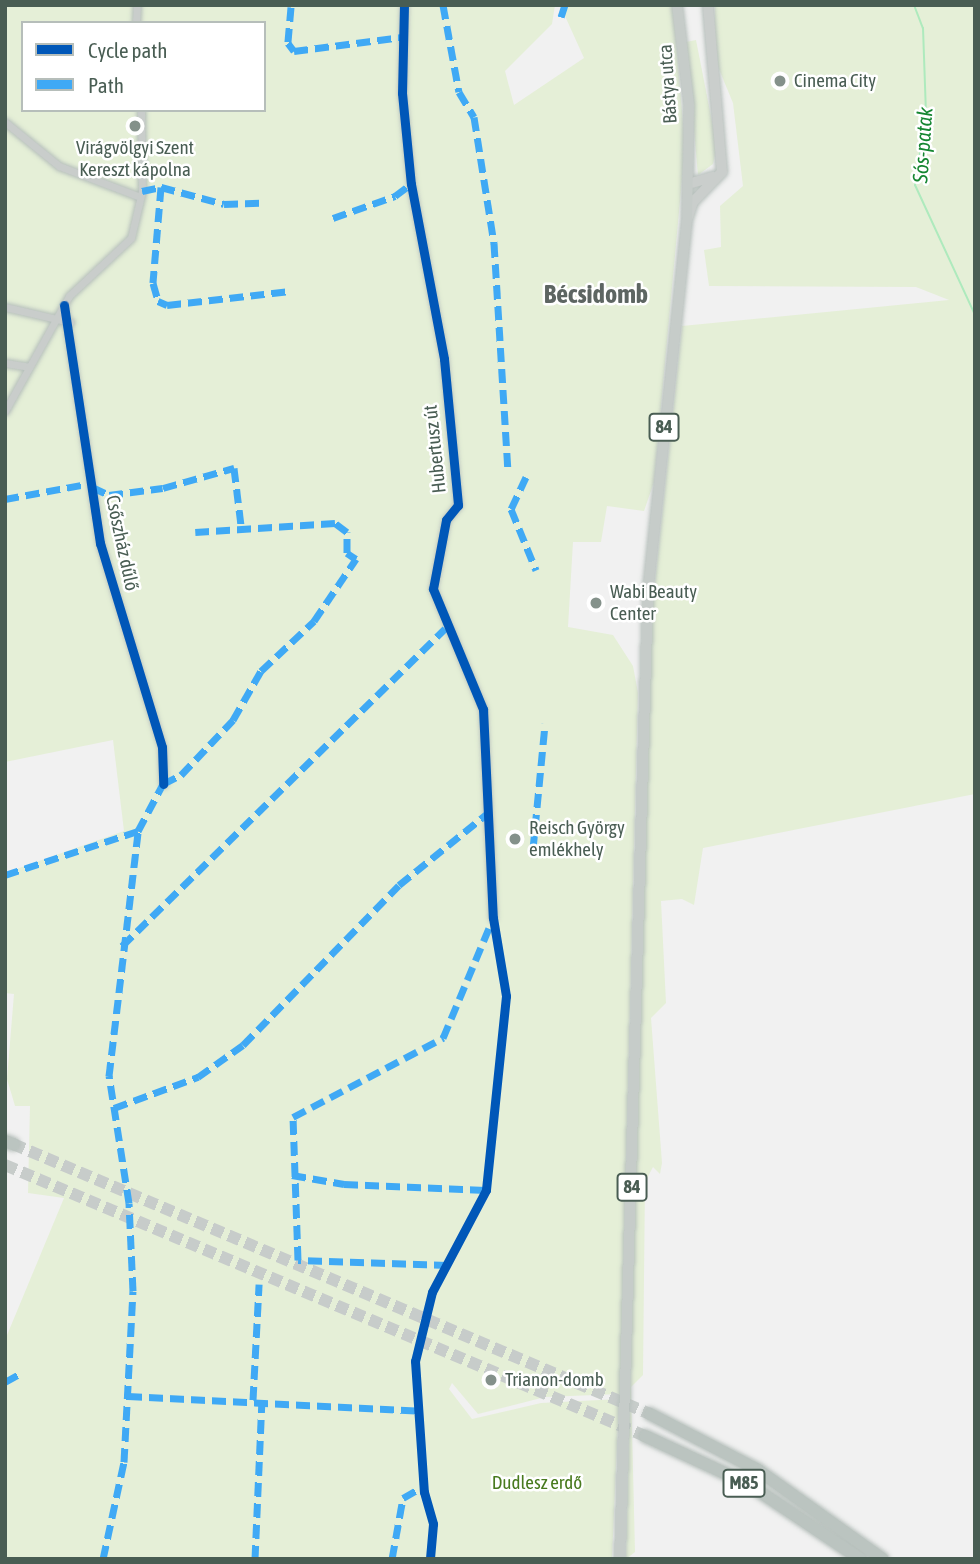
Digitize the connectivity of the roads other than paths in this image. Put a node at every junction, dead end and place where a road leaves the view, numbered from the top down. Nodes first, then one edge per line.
1 (404, 5) edge
2 (677, 5) edge
3 (708, 5) edge
4 (141, 112) edge
5 (5, 122) edge
6 (689, 161) junction
7 (688, 184) junction
8 (707, 186) junction
9 (141, 197) junction
10 (687, 221) junction
11 (64, 305) junction
12 (5, 307) edge
13 (55, 318) junction
14 (70, 322) junction
15 (5, 363) edge
16 (29, 367) junction
17 (5, 411) edge
18 (163, 784) dead end
19 (493, 918) dead end
20 (650, 1414) tunnel mouth
21 (645, 1436) tunnel mouth
22 (620, 1559) edge
23 (860, 1559) edge
24 (883, 1559) edge

1 - 19 street, Hubertusz út
2 - 6 main road, Bástya utca / 84
3 - 8 street
4 - 9 street
5 - 9 street
6 - 7 main road, 84
6 - 8 street
7 - 8 street
7 - 10 main road, 84
8 - 10 street
9 - 11 street
10 - 22 main road, 84
11 - 13 street
11 - 14 street, Csőszház dűlő
12 - 13 street
13 - 14 street
13 - 16 street
14 - 18 street, Csőszház dűlő
15 - 16 street
16 - 17 street
20 - 24 highway, M85
21 - 23 highway, M85

